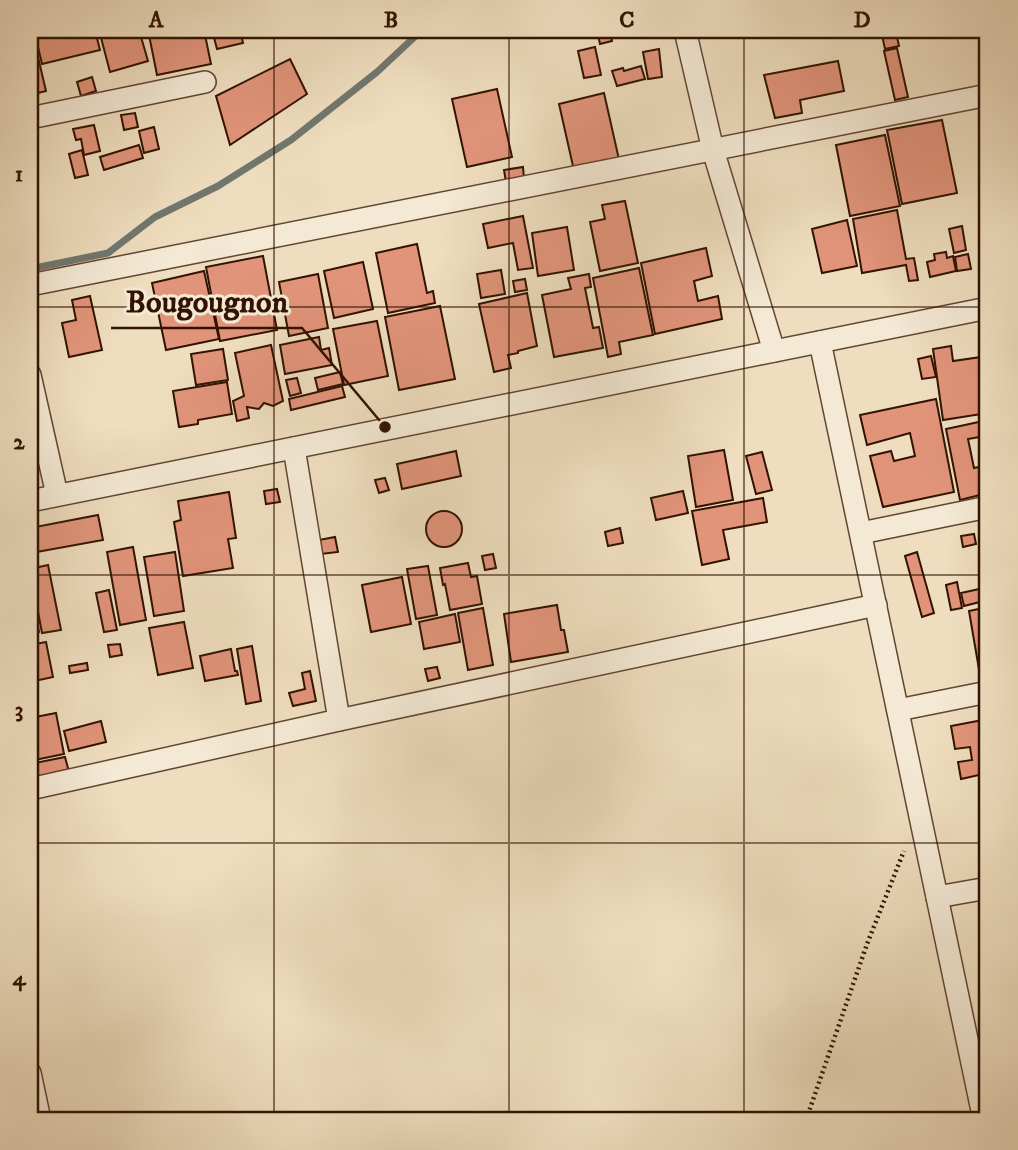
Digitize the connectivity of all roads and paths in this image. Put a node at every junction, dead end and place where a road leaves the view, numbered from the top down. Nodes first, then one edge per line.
1 (685, 30) edge
2 (205, 82) dead end
3 (988, 95) edge
4 (30, 118) edge
5 (713, 150) junction
6 (30, 285) edge
7 (988, 308) edge
8 (820, 342) junction
9 (774, 352) junction
10 (30, 375) edge
11 (294, 448) junction
12 (57, 495) junction
13 (30, 501) edge
14 (988, 507) edge
15 (861, 533) junction
16 (876, 605) junction
17 (988, 692) edge
18 (898, 710) junction
19 (338, 720) junction
20 (30, 789) edge
21 (906, 846) dead end
22 (988, 888) edge
23 (937, 897) junction
24 (30, 1073) edge
25 (982, 1082) edge
26 (40, 1120) edge
27 (806, 1120) edge
28 (984, 1120) edge

1 - 5 street
2 - 4 street
3 - 5 street
5 - 6 street
5 - 9 street
7 - 8 street
8 - 9 street
8 - 15 street
9 - 11 street
10 - 12 street
11 - 12 street
11 - 19 street
12 - 13 street
14 - 15 street
15 - 16 street
16 - 18 street
16 - 19 street
17 - 18 street
18 - 23 street
19 - 20 street
21 - 27 path
22 - 23 street
23 - 25 street
24 - 26 street
25 - 28 street

